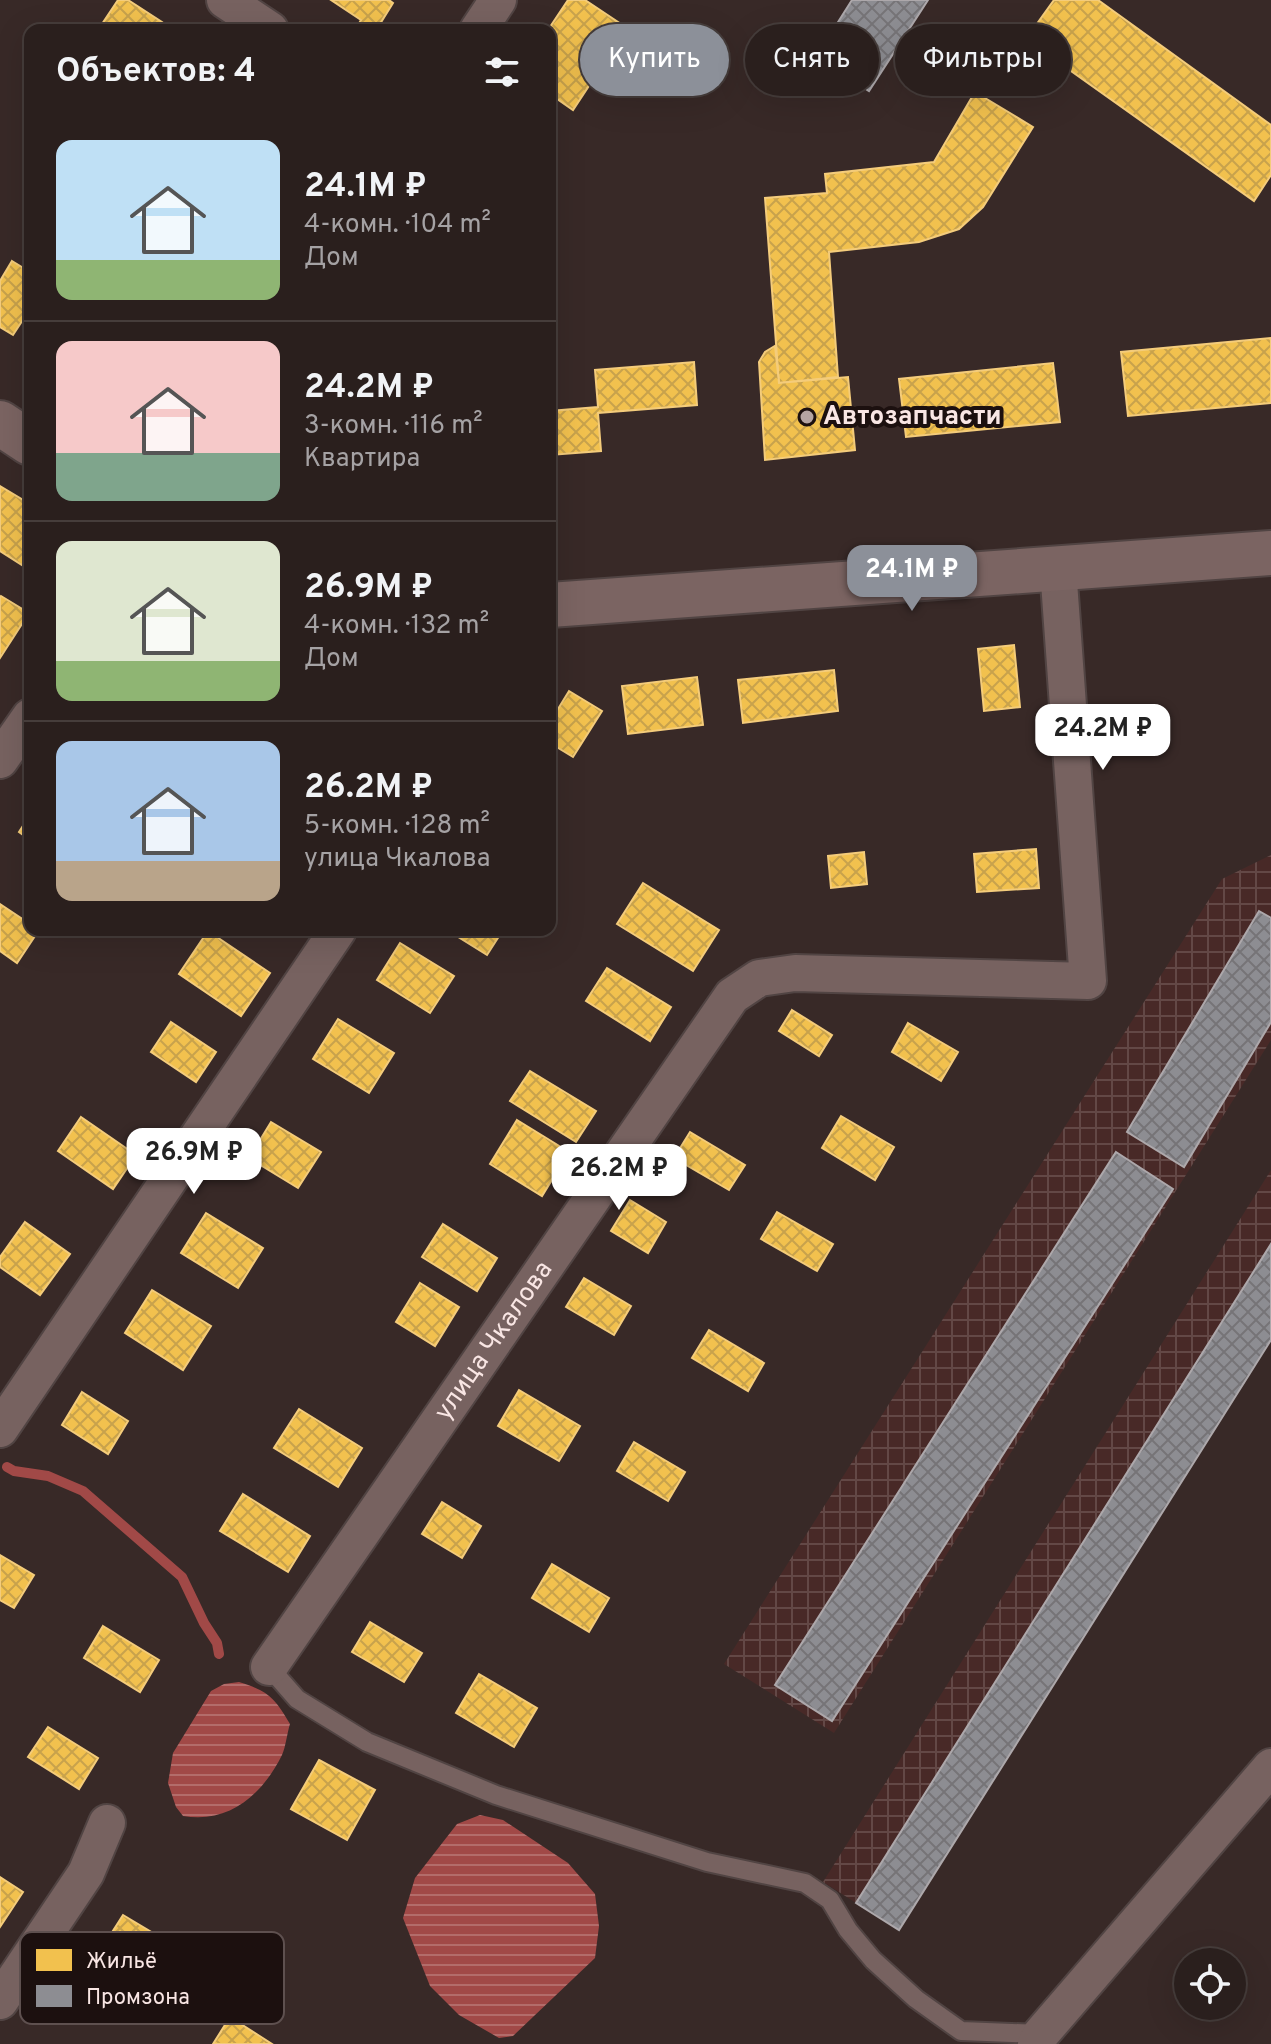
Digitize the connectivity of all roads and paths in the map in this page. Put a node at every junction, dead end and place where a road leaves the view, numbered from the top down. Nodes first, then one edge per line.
1 (225, 0) edge
2 (498, 0) edge
3 (261, 24) edge
4 (482, 24) edge
5 (0, 423) edge
6 (24, 439) edge
7 (1271, 553) edge
8 (1058, 568) junction
9 (556, 609) edge
10 (24, 726) edge
11 (0, 760) edge
12 (334, 936) edge
13 (0, 1429) edge
14 (269, 1667) joint
15 (1271, 1767) edge
16 (107, 1823) dead end
17 (46, 1932) edge
18 (20, 1971) edge
19 (0, 2001) edge
20 (1038, 2039) edge

1 - 3 street
2 - 4 street
5 - 6 main road
7 - 8 main road
8 - 9 main road
8 - 14 street, улица Чкалова
10 - 11 street
12 - 13 street
14 - 20 lane
15 - 20 street
16 - 17 street
18 - 19 street

